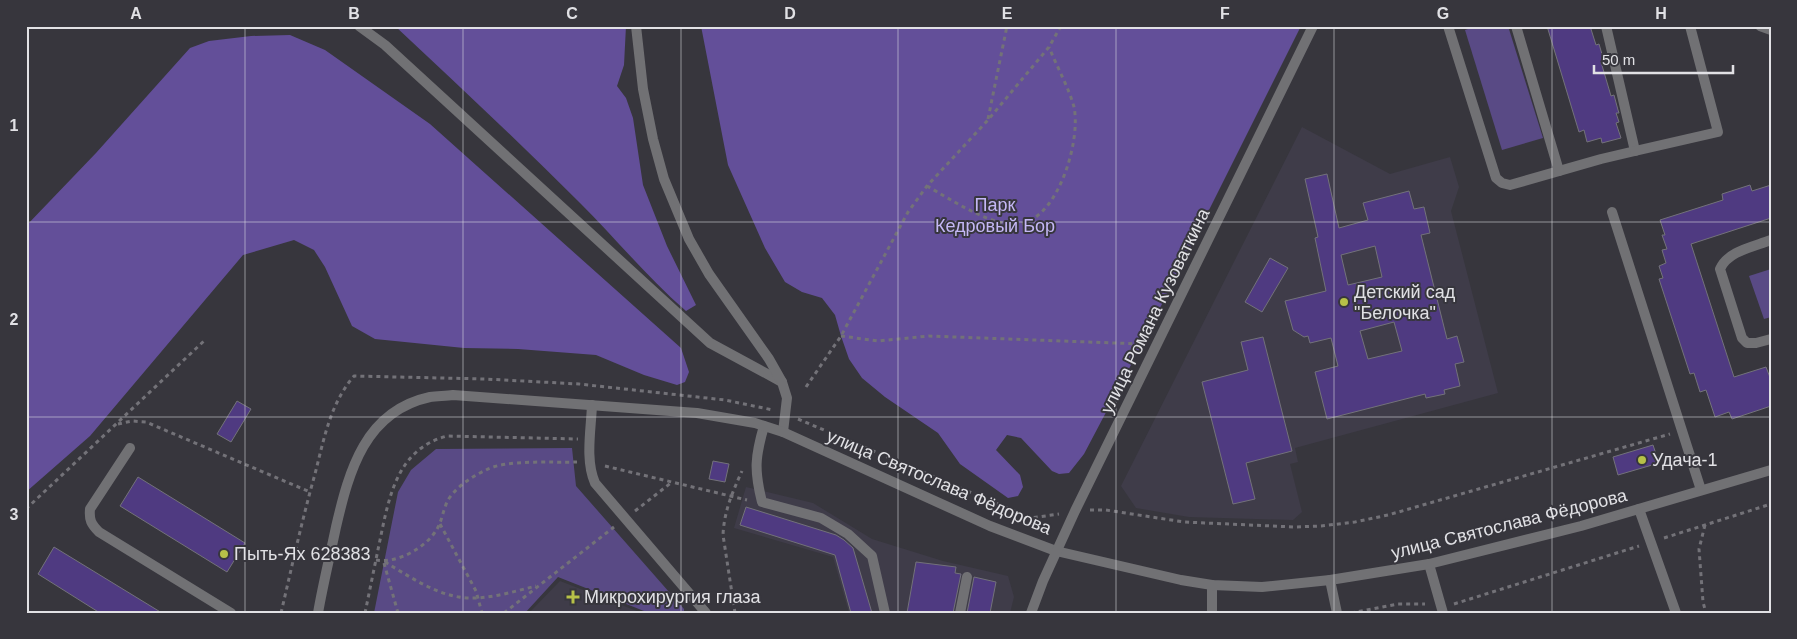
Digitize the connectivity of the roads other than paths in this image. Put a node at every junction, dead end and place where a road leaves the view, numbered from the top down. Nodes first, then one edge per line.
1 (359, 26) edge
2 (636, 26) edge
3 (1313, 26) edge
4 (1448, 26) edge
5 (1516, 26) edge
6 (1606, 26) edge
7 (1690, 26) edge
8 (1760, 26) edge
9 (1771, 30) edge
10 (1635, 151) junction
11 (1559, 171) junction
12 (1612, 212) dead end
13 (1771, 240) edge
14 (1771, 339) edge
15 (782, 382) junction
16 (592, 405) junction
17 (759, 424) junction
18 (783, 432) junction
19 (130, 448) dead end
20 (1771, 470) edge
21 (1701, 490) junction
22 (1638, 509) junction
23 (1056, 551) junction
24 (1429, 564) junction
25 (967, 577) dead end
26 (1330, 580) junction
27 (1212, 585) junction
28 (1442, 608) edge
29 (231, 613) edge
30 (318, 613) edge
31 (706, 613) edge
32 (885, 613) edge
33 (960, 613) edge
34 (1032, 613) edge
35 (1212, 613) edge
36 (1337, 613) edge
37 (1676, 613) edge

1 - 15 street
2 - 15 street
3 - 23 street, улица Романа Кузоваткина
4 - 11 street
5 - 11 street
6 - 10 street
7 - 10 street
8 - 9 street
10 - 11 street
12 - 21 street
13 - 14 street
15 - 18 street
16 - 17 street, улица Святослава Фёдорова
16 - 30 street, улица Святослава Фёдорова
16 - 31 street
17 - 18 street, улица Святослава Фёдорова
17 - 32 street
18 - 23 street, улица Святослава Фёдорова
19 - 29 street
20 - 21 street, улица Святослава Фёдорова
21 - 22 street, улица Святослава Фёдорова
22 - 24 street, улица Святослава Фёдорова
22 - 37 street
23 - 27 street, улица Святослава Фёдорова
23 - 34 street, улица Романа Кузоваткина
24 - 26 street, улица Святослава Фёдорова
24 - 28 street
25 - 33 street
26 - 27 street, улица Святослава Фёдорова
26 - 36 street
27 - 35 street

